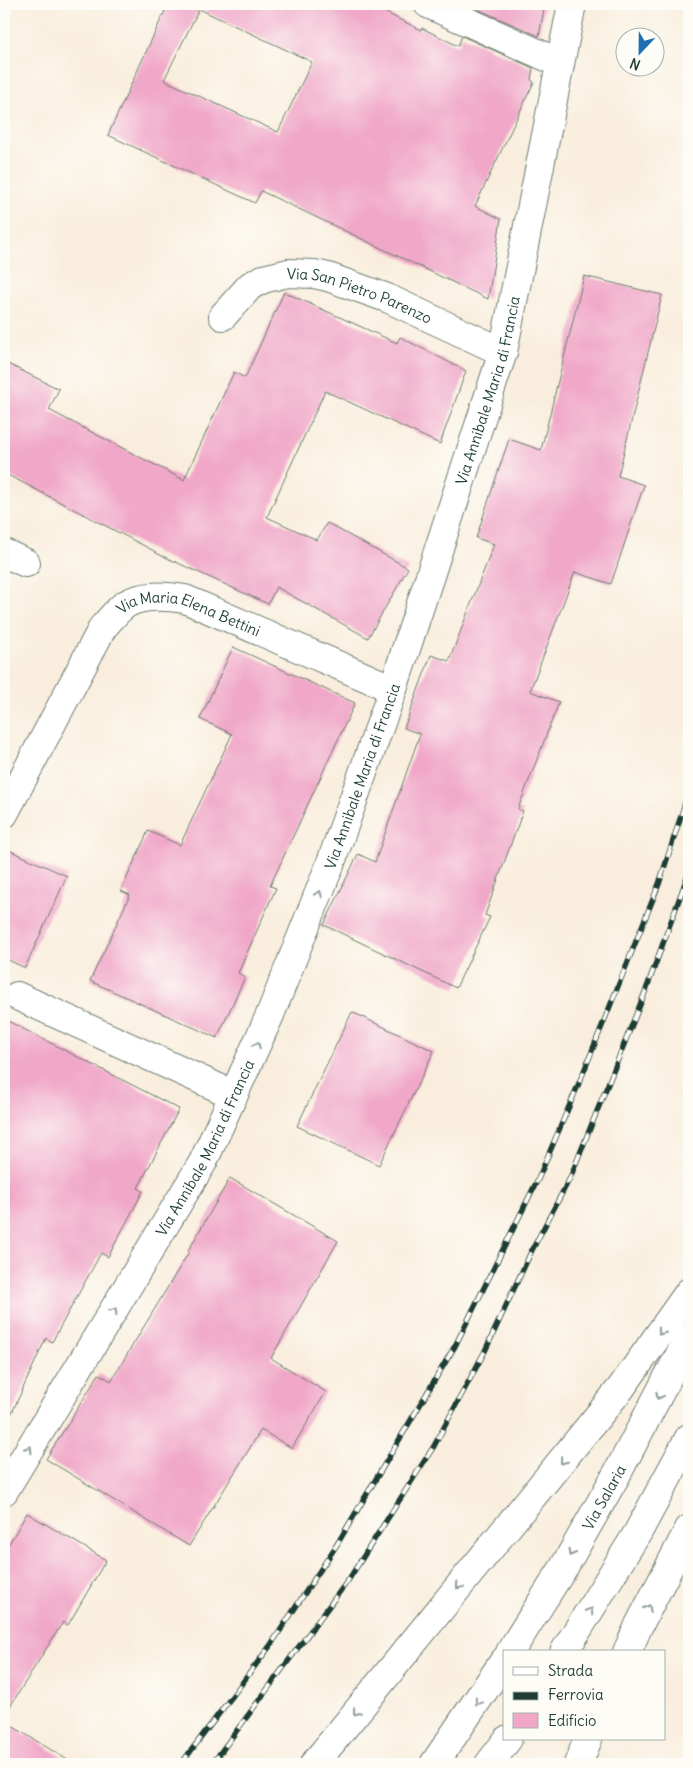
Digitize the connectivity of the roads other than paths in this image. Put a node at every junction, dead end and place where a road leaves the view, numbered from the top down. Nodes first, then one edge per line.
1 (428, 4) edge
2 (572, 4) edge
3 (560, 63) junction
4 (223, 316) dead end
5 (503, 352) junction
6 (393, 688) junction
7 (4, 814) edge
8 (17, 996) dead end
9 (234, 1095) junction
10 (689, 1292) edge
11 (689, 1337) edge
12 (689, 1438) edge
13 (7, 1480) edge
14 (687, 1539) edge
15 (511, 1650) edge
16 (565, 1650) edge
17 (628, 1650) edge
18 (503, 1662) edge
19 (507, 1740) edge
20 (588, 1740) edge
21 (314, 1764) edge
22 (434, 1764) edge
23 (490, 1764) edge
24 (578, 1764) edge

1 - 3 street
2 - 3 street, Via Annibale Maria di Francia
3 - 5 street, Via Annibale Maria di Francia
4 - 5 street, Via San Pietro Parenzo
5 - 6 street, Via Annibale Maria di Francia
6 - 7 street, Via Maria Elena Bettini
9 -> 6 street, Via Annibale Maria di Francia
8 - 9 street
13 -> 9 street, Via Annibale Maria di Francia
10 -> 21 street
11 -> 15 street, Via Salaria
16 -> 12 street
17 -> 14 street
18 -> 22 street
19 - 23 street
20 - 24 street

